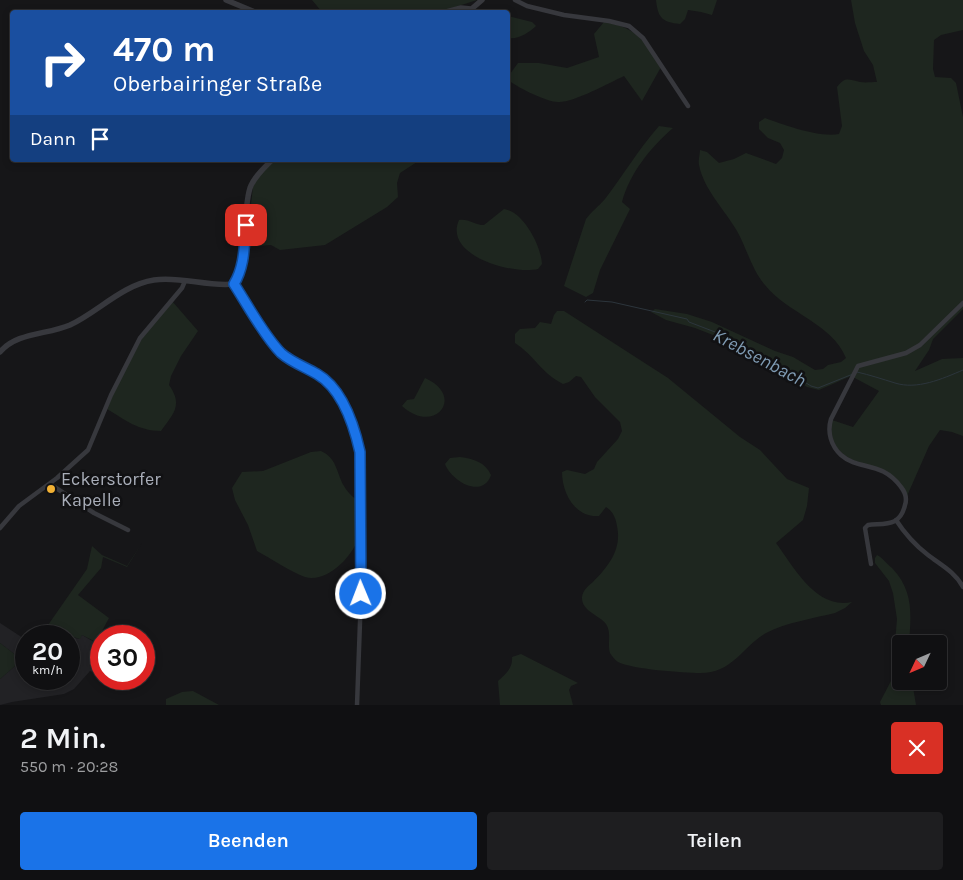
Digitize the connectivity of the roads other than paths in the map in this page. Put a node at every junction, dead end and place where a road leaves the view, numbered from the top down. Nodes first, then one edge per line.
1 (226, 0) edge
2 (482, 0) edge
3 (515, 0) edge
4 (250, 10) edge
5 (454, 10) edge
6 (467, 10) edge
7 (471, 10) edge
8 (688, 106) dead end
9 (270, 162) edge
10 (185, 281) junction
11 (234, 284) junction
12 (963, 303) edge
13 (0, 352) edge
14 (50, 484) junction
15 (896, 520) junction
16 (0, 528) edge
17 (128, 530) dead end
18 (871, 564) dead end
19 (963, 586) edge
20 (357, 705) edge

1 - 4 street
2 - 7 street
3 - 8 street
5 - 6 street
9 - 11 street
10 - 11 street
10 - 13 street
10 - 14 street
11 - 20 street
12 - 15 street
14 - 16 street
14 - 17 street
15 - 18 street
15 - 19 street

